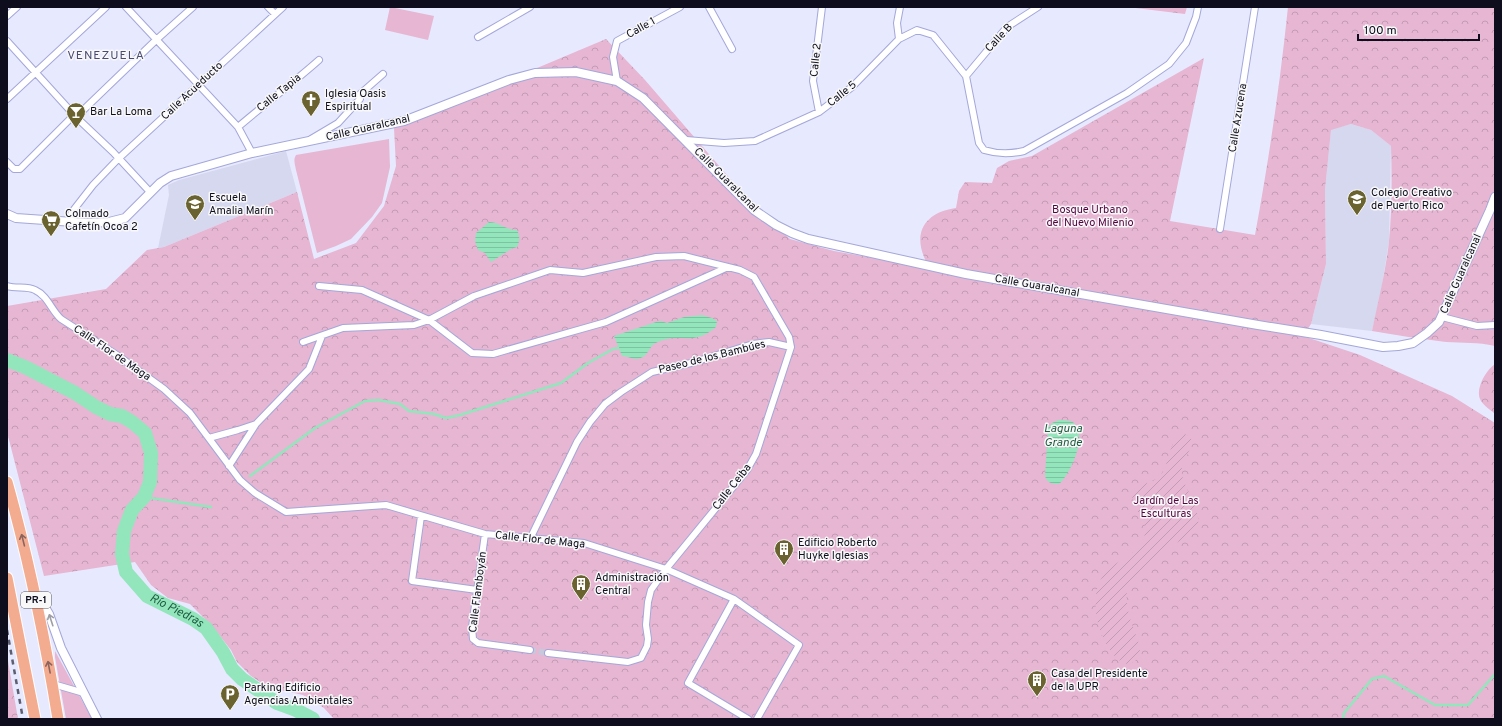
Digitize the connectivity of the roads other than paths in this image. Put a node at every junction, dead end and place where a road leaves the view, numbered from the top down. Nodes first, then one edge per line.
1 (17, 7) edge
2 (106, 7) edge
3 (126, 7) edge
4 (193, 7) edge
5 (268, 7) edge
6 (283, 7) edge
7 (530, 7) edge
8 (680, 7) edge
9 (709, 7) edge
10 (822, 7) edge
11 (900, 7) edge
12 (1038, 7) edge
13 (1198, 7) edge
14 (1255, 7) edge
15 (275, 14) junction
16 (7, 16) edge
17 (478, 37) dead end
18 (899, 39) junction
19 (156, 40) junction
20 (7, 41) edge
21 (732, 49) dead end
22 (319, 60) dead end
23 (36, 71) junction
24 (383, 74) dead end
25 (966, 76) junction
26 (617, 81) junction
27 (199, 85) junction
28 (7, 99) edge
29 (819, 112) junction
30 (76, 117) junction
31 (238, 127) junction
32 (686, 140) junction
33 (304, 142) junction
34 (252, 153) junction
35 (118, 158) junction
36 (7, 162) edge
37 (150, 192) junction
38 (1495, 197) edge
39 (7, 214) edge
40 (68, 222) junction
41 (1220, 229) dead end
42 (728, 267) junction
43 (7, 286) edge
44 (319, 286) dead end
45 (1442, 317) junction
46 (429, 320) junction
47 (1495, 325) edge
48 (322, 336) junction
49 (303, 342) dead end
50 (791, 347) junction
51 (256, 424) junction
52 (209, 438) junction
53 (229, 466) junction
54 (7, 482) edge
55 (421, 516) junction
56 (485, 534) junction
57 (530, 538) junction
58 (666, 569) junction
59 (7, 578) edge
60 (33, 588) junction
61 (477, 590) junction
62 (734, 599) junction
63 (530, 650) tunnel mouth
64 (548, 653) tunnel mouth
65 (53, 684) junction
66 (84, 693) junction
67 (35, 719) edge
68 (58, 719) edge
69 (97, 719) edge
70 (748, 719) edge
71 (757, 719) edge

1 - 16 street
2 - 23 street
3 - 19 street
4 - 19 street
5 - 15 street
6 - 15 street, Calle Acueducto
7 - 17 street
8 - 26 street, Calle 1
9 - 21 street
10 - 29 street, Calle 2
11 - 18 street
12 - 25 street, Calle B
13 - 25 street
14 - 41 street, Calle Azucena
15 - 27 street, Calle Acueducto
18 - 25 street, Calle 5
18 - 29 street, Calle 5
19 - 27 street
19 - 30 street
20 - 23 street
22 - 31 street, Calle Tapia
23 - 28 street
23 - 30 street
24 - 33 street
26 - 32 street, Calle Guaralcanal
26 - 33 street, Calle Guaralcanal
27 - 31 street
27 - 35 street, Calle Acueducto
29 - 32 street, Calle 5
30 - 35 street
30 - 36 street
31 - 34 street
32 - 45 street, Calle Guaralcanal
33 - 34 street, Calle Guaralcanal
34 - 37 street, Calle Guaralcanal
35 - 37 street
35 - 40 street, Calle Acueducto
37 - 40 street, Calle Guaralcanal
38 - 45 street, Calle Guaralcanal
39 - 40 street, Calle Guaralcanal
42 - 46 street
42 - 46 street
42 - 50 street
43 - 52 street, Calle Flor de Maga
44 - 46 street
45 - 47 street
46 - 48 street
48 - 49 street
48 - 51 street
50 - 57 street, Paseo de los Bambúes
50 - 58 street, Calle Ceiba
51 - 52 street
51 - 53 street
52 - 53 street, Calle Flor de Maga
53 - 55 street, Calle Flor de Maga
60 -> 54 highway, PR-1
55 - 56 street, Calle Flor de Maga
55 - 61 street
56 - 57 street, Calle Flor de Maga
56 - 61 street, Calle Flamboyán
57 - 58 street, Calle Flor de Maga
58 - 62 street, Calle Flor de Maga
58 - 64 street
59 - 67 highway, PR-1
65 -> 60 highway, PR-1
66 -> 60 street
61 - 63 street, Calle Flamboyán
62 - 70 street
62 - 71 street, Calle Flor de Maga
65 - 66 street
65 - 68 highway, PR-1
66 - 69 street

